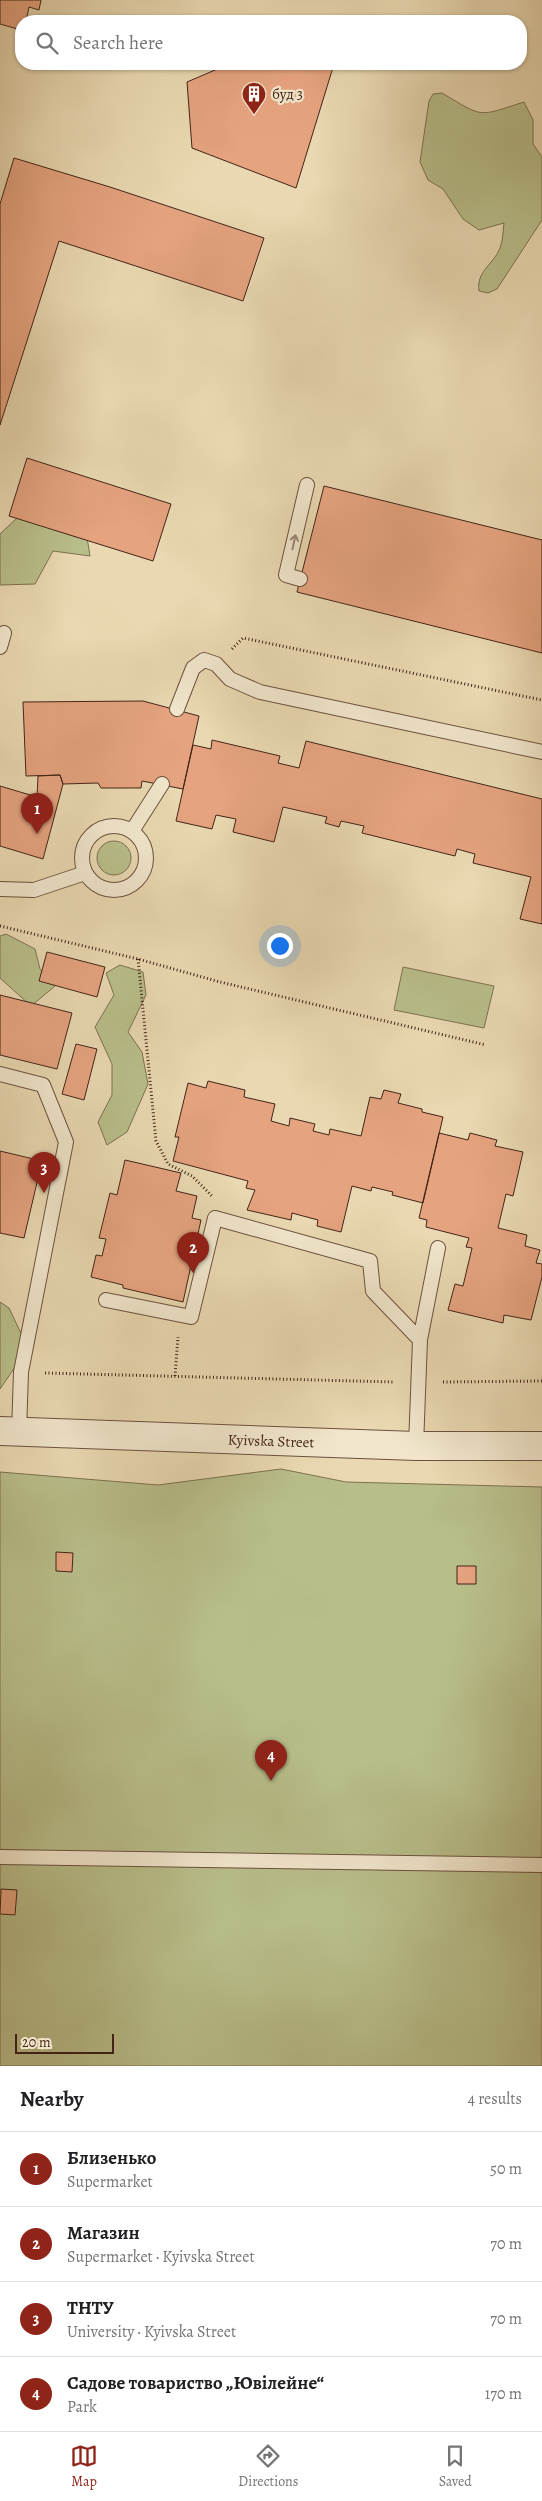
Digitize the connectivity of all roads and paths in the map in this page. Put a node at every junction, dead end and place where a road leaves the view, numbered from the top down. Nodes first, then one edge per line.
1 (307, 484) dead end
2 (300, 579) dead end
3 (216, 664) junction
4 (542, 700) edge
5 (177, 709) dead end
6 (542, 752) edge
7 (162, 784) dead end
8 (132, 831) junction
9 (86, 873) junction
10 (0, 888) edge
11 (0, 926) edge
12 (138, 959) junction
13 (486, 1045) dead end
14 (0, 1074) edge
15 (215, 1218) junction
16 (438, 1248) dead end
17 (106, 1300) dead end
18 (180, 1315) junction
19 (420, 1340) junction
20 (21, 1372) junction
21 (175, 1376) junction
22 (542, 1381) edge
23 (418, 1383) junction
24 (10, 1431) edge
25 (416, 1446) junction
26 (542, 1446) edge
27 (0, 1858) edge
28 (542, 1865) edge

2 -> 1 lane
3 - 4 path
3 - 5 lane
3 - 6 lane
7 - 8 lane
8 - 9 lane
8 - 9 lane
9 - 10 lane
11 - 12 path
12 - 13 path
12 - 15 path
14 - 20 lane
15 - 18 lane
15 - 19 lane
16 - 19 lane
17 - 18 lane
18 - 21 path
19 - 23 lane
20 - 21 path
20 - 24 lane
21 - 23 path
22 - 23 path
23 - 25 lane
24 - 25 street, Kyivska Street
25 - 26 street, Kyivska Street
27 - 28 lane

